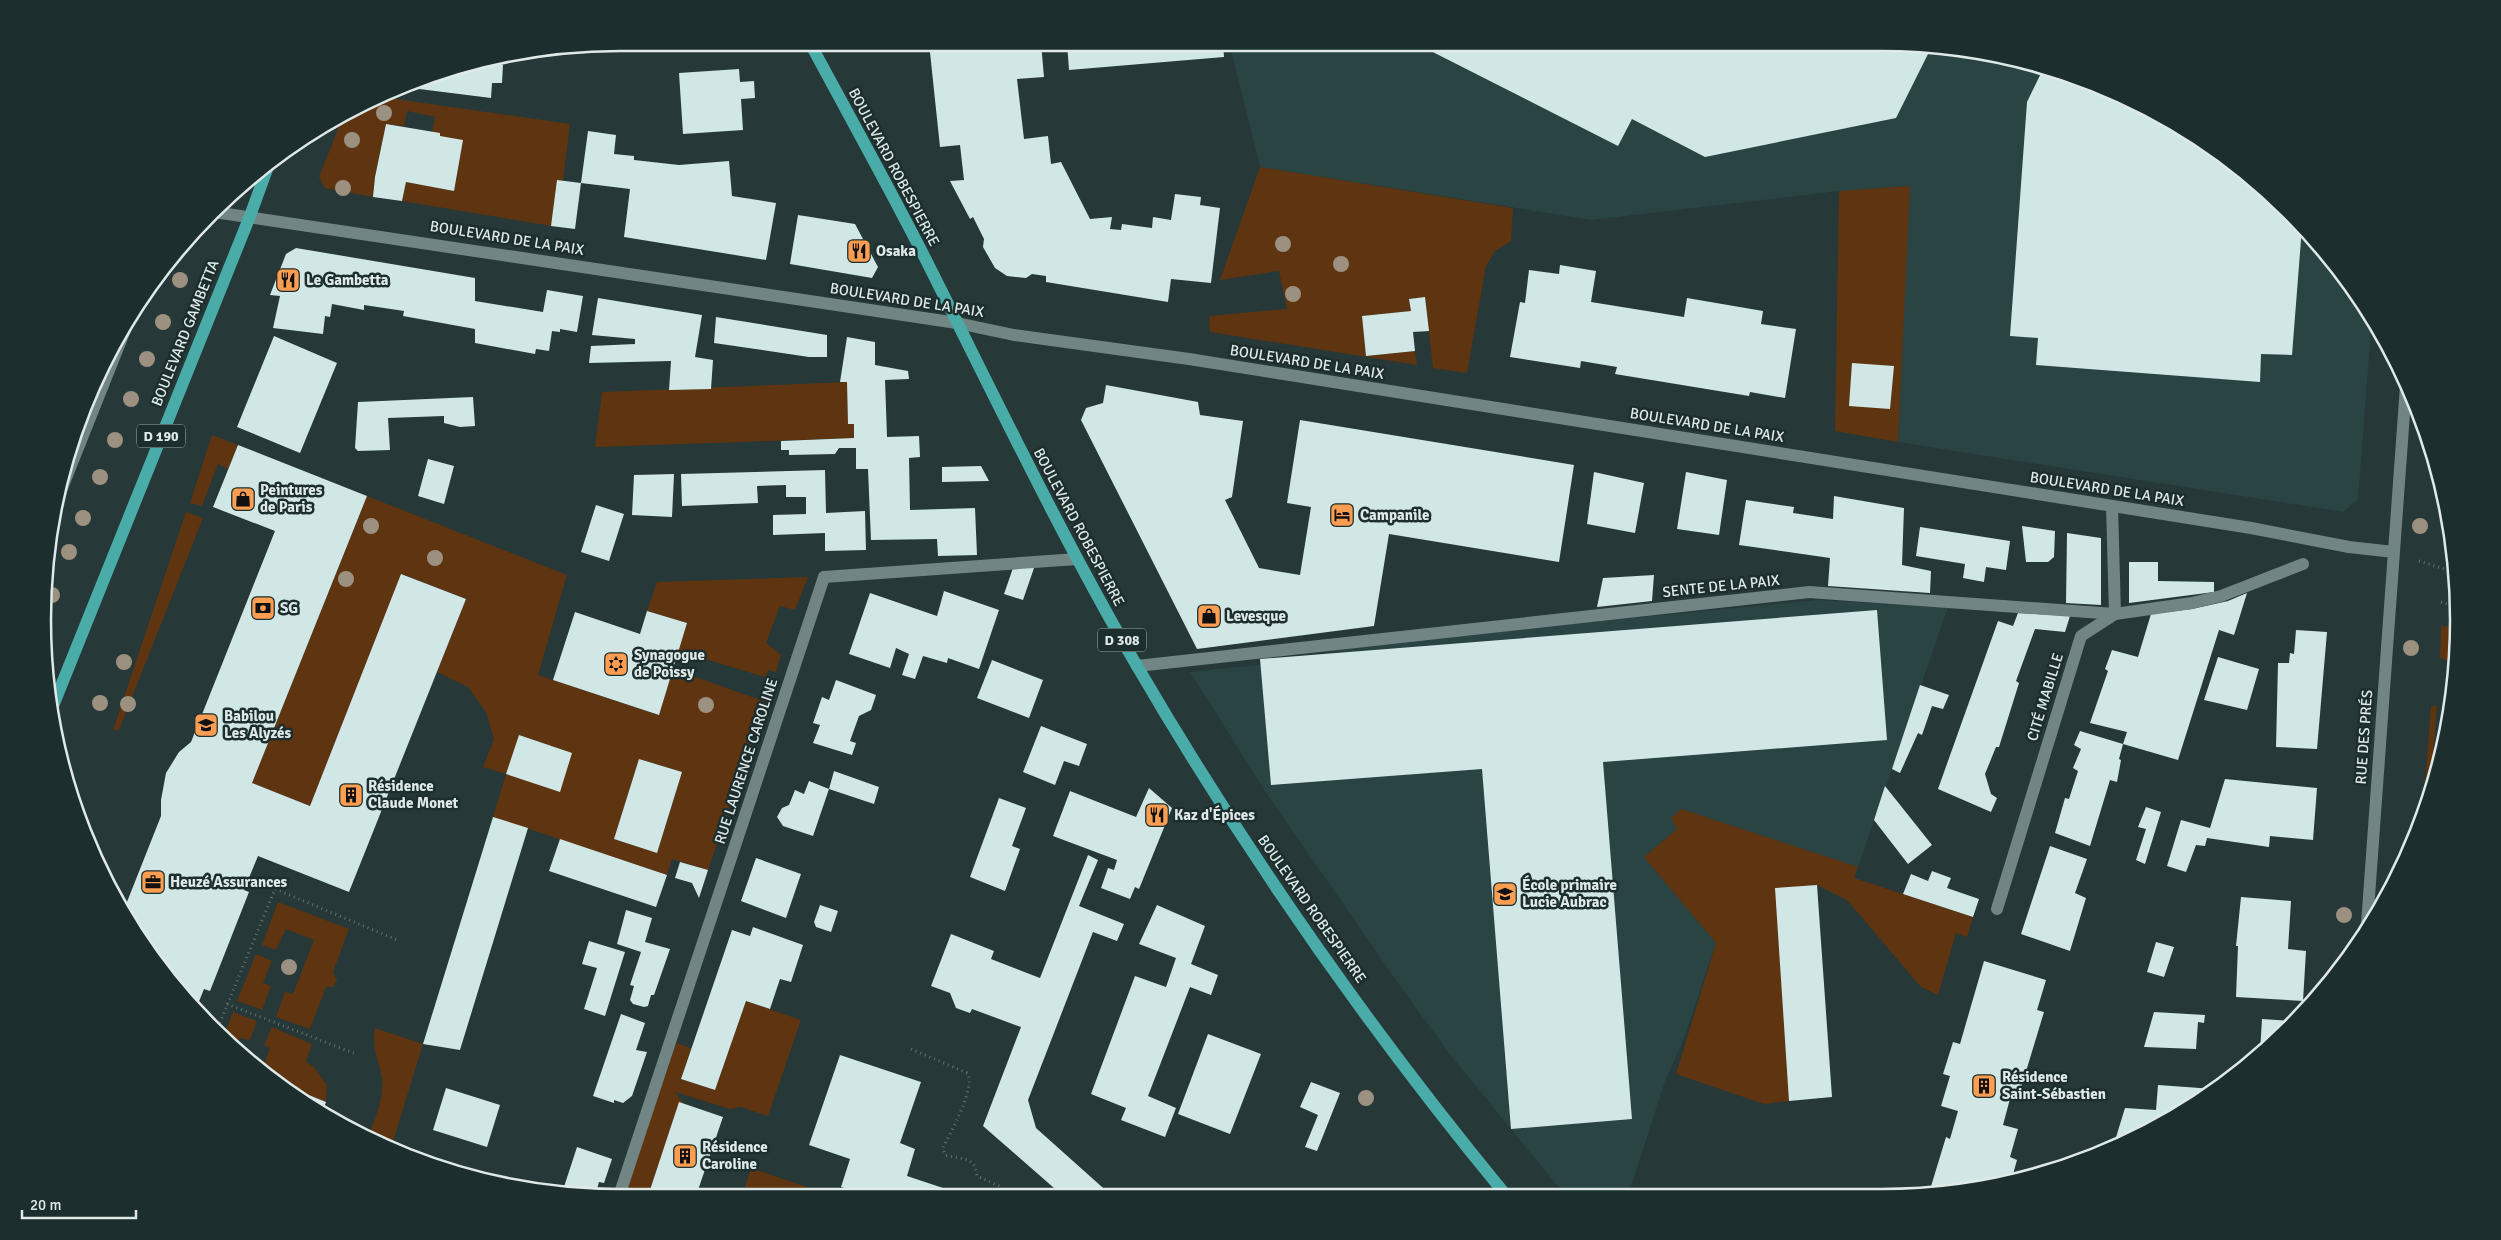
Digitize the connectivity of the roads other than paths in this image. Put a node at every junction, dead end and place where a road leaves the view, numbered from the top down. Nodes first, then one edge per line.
1 (814, 51) edge
2 (264, 177) edge
3 (223, 213) edge
4 (250, 216) junction
5 (956, 323) junction
6 (108, 371) edge
7 (2405, 400) edge
8 (78, 448) edge
9 (2112, 506) junction
10 (2394, 552) junction
11 (1077, 559) junction
12 (2303, 564) dead end
13 (2115, 614) junction
14 (1137, 666) junction
15 (57, 697) edge
16 (1997, 908) dead end
17 (2368, 914) edge
18 (621, 1189) edge
19 (1501, 1189) edge

1 - 5 main road, BOULEVARD ROBESPIERRE / D 308
2 - 4 main road, BOULEVARD GAMBETTA / D 190
3 - 4 street, BOULEVARD DE LA PAIX
4 - 5 street, BOULEVARD DE LA PAIX
4 - 15 main road, BOULEVARD GAMBETTA / D 190
5 - 9 street, BOULEVARD DE LA PAIX
5 - 11 main road, BOULEVARD ROBESPIERRE / D 308
6 - 8 street
7 - 10 street, RUE DES PRÉS
9 - 10 street, BOULEVARD DE LA PAIX
9 - 13 street
10 - 17 street, RUE DES PRÉS
11 - 14 main road, BOULEVARD ROBESPIERRE / D 308
11 - 18 street, RUE LAURENCE CAROLINE
12 - 13 street, SENTE DE LA PAIX
13 - 14 street, SENTE DE LA PAIX
13 - 16 street, CITÉ MABILLE
14 - 19 main road, BOULEVARD ROBESPIERRE / D 308

